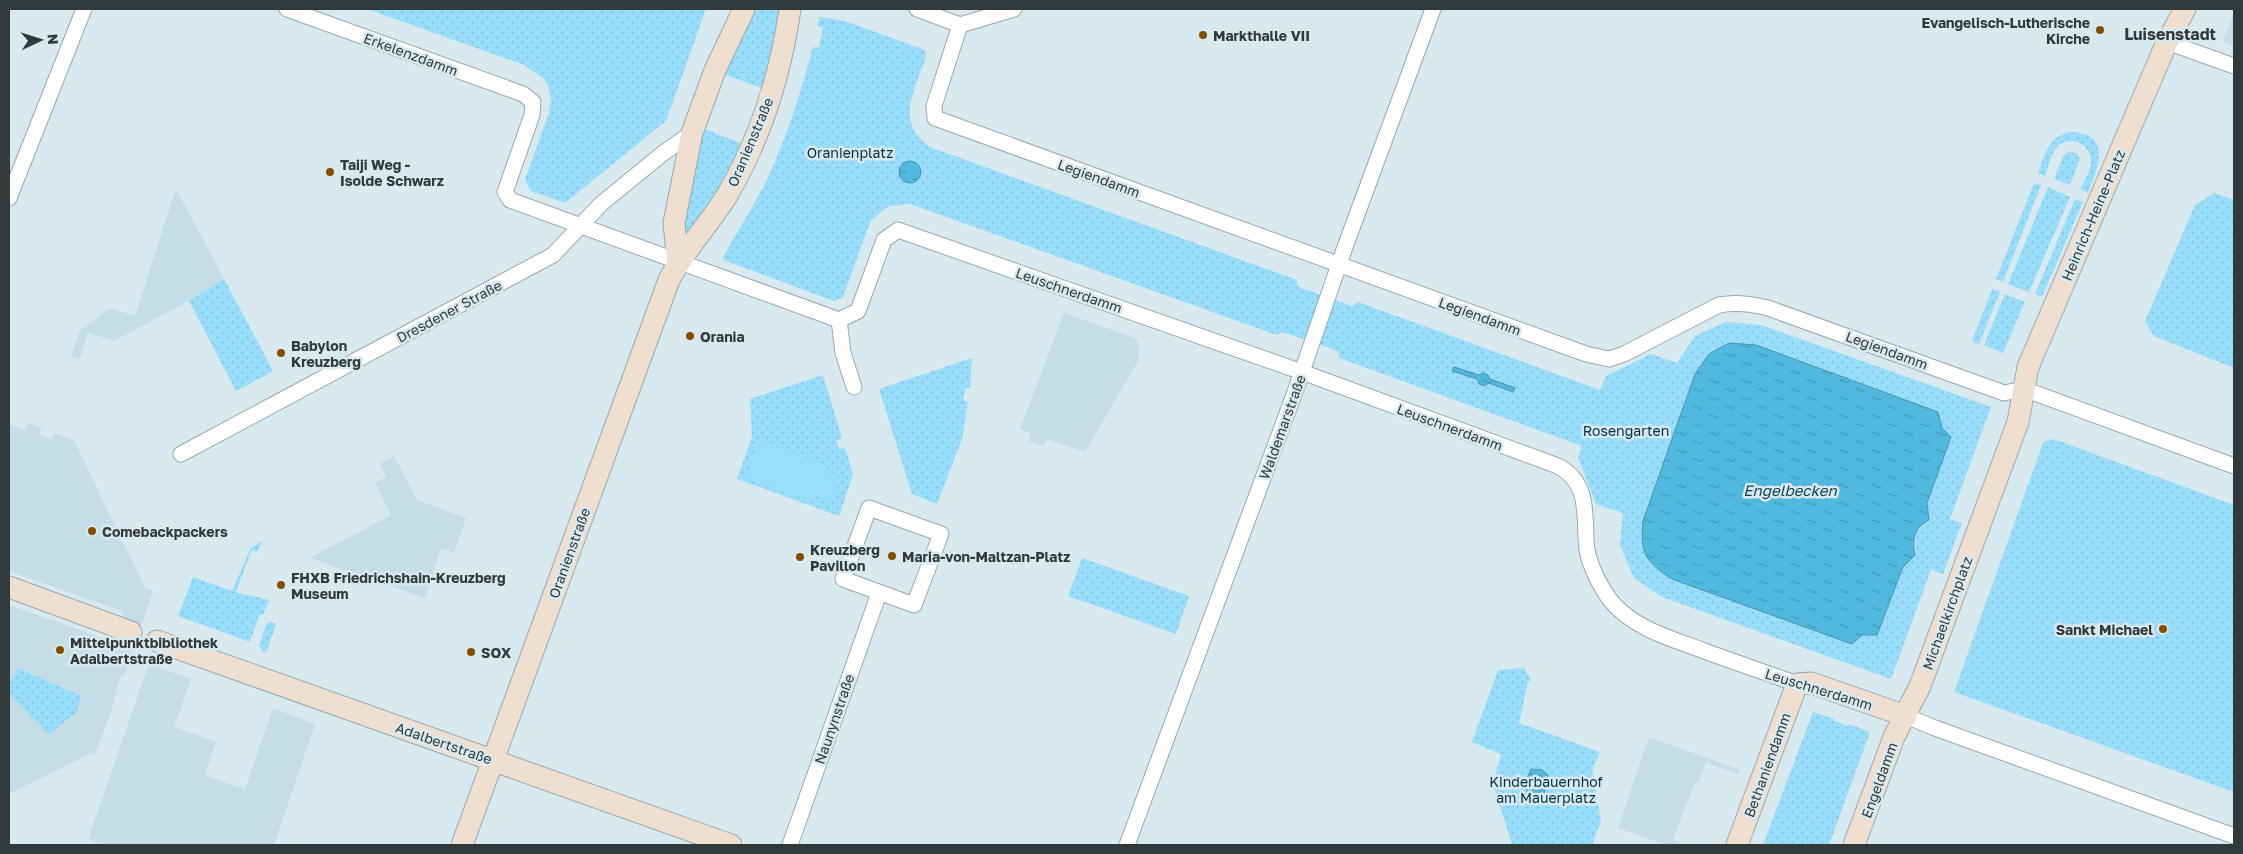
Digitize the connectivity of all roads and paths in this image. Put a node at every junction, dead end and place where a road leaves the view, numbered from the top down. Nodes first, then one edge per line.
1 (84, 9) edge
2 (287, 9) edge
3 (744, 9) edge
4 (790, 9) edge
5 (917, 9) edge
6 (1014, 9) edge
7 (1433, 9) edge
8 (2185, 9) edge
9 (960, 25) junction
10 (2167, 42) junction
11 (2234, 66) edge
12 (692, 132) junction
13 (9, 198) edge
14 (581, 225) junction
15 (678, 262) junction
16 (1338, 265) junction
17 (839, 320) junction
18 (1302, 372) junction
19 (854, 387) dead end
20 (2024, 389) junction
21 (181, 454) dead end
22 (2234, 466) edge
23 (9, 587) edge
24 (879, 593) junction
25 (132, 632) dead end
26 (157, 641) dead end
27 (1796, 684) junction
28 (1906, 716) junction
29 (493, 760) junction
30 (2234, 836) edge
31 (462, 845) edge
32 (731, 845) edge
33 (790, 845) edge
34 (1127, 845) edge
35 (1737, 845) edge
36 (1854, 845) edge

1 - 13 street
2 - 14 street, Erkelenzdamm
3 - 12 street, Oranienstraße
4 - 15 street, Oranienstraße
5 - 9 street
6 - 9 street
7 - 16 street, Waldemarstraße
8 - 10 street, Heinrich-Heine-Platz
9 - 16 street, Legiendamm
10 - 11 street
10 - 20 street, Heinrich-Heine-Platz
12 - 14 street, Dresdener Straße
12 - 15 street, Oranienstraße
14 - 15 street
14 - 21 street, Dresdener Straße
15 - 17 street
15 - 29 street, Oranienstraße
16 - 18 street, Waldemarstraße
16 - 20 street, Legiendamm
17 - 18 street, Leuschnerdamm
17 - 19 street
18 - 27 street, Leuschnerdamm
18 - 34 street, Waldemarstraße
20 - 22 street
20 - 28 street, Michaelkirchplatz
23 - 25 street
24 - 24 street
24 - 33 street, Naunynstraße
26 - 29 street, Adalbertstraße
27 - 28 street, Leuschnerdamm
27 - 35 street, Bethaniendamm
28 - 30 street
28 - 36 street, Engeldamm
29 - 31 street, Oranienstraße
29 - 32 street, Adalbertstraße

